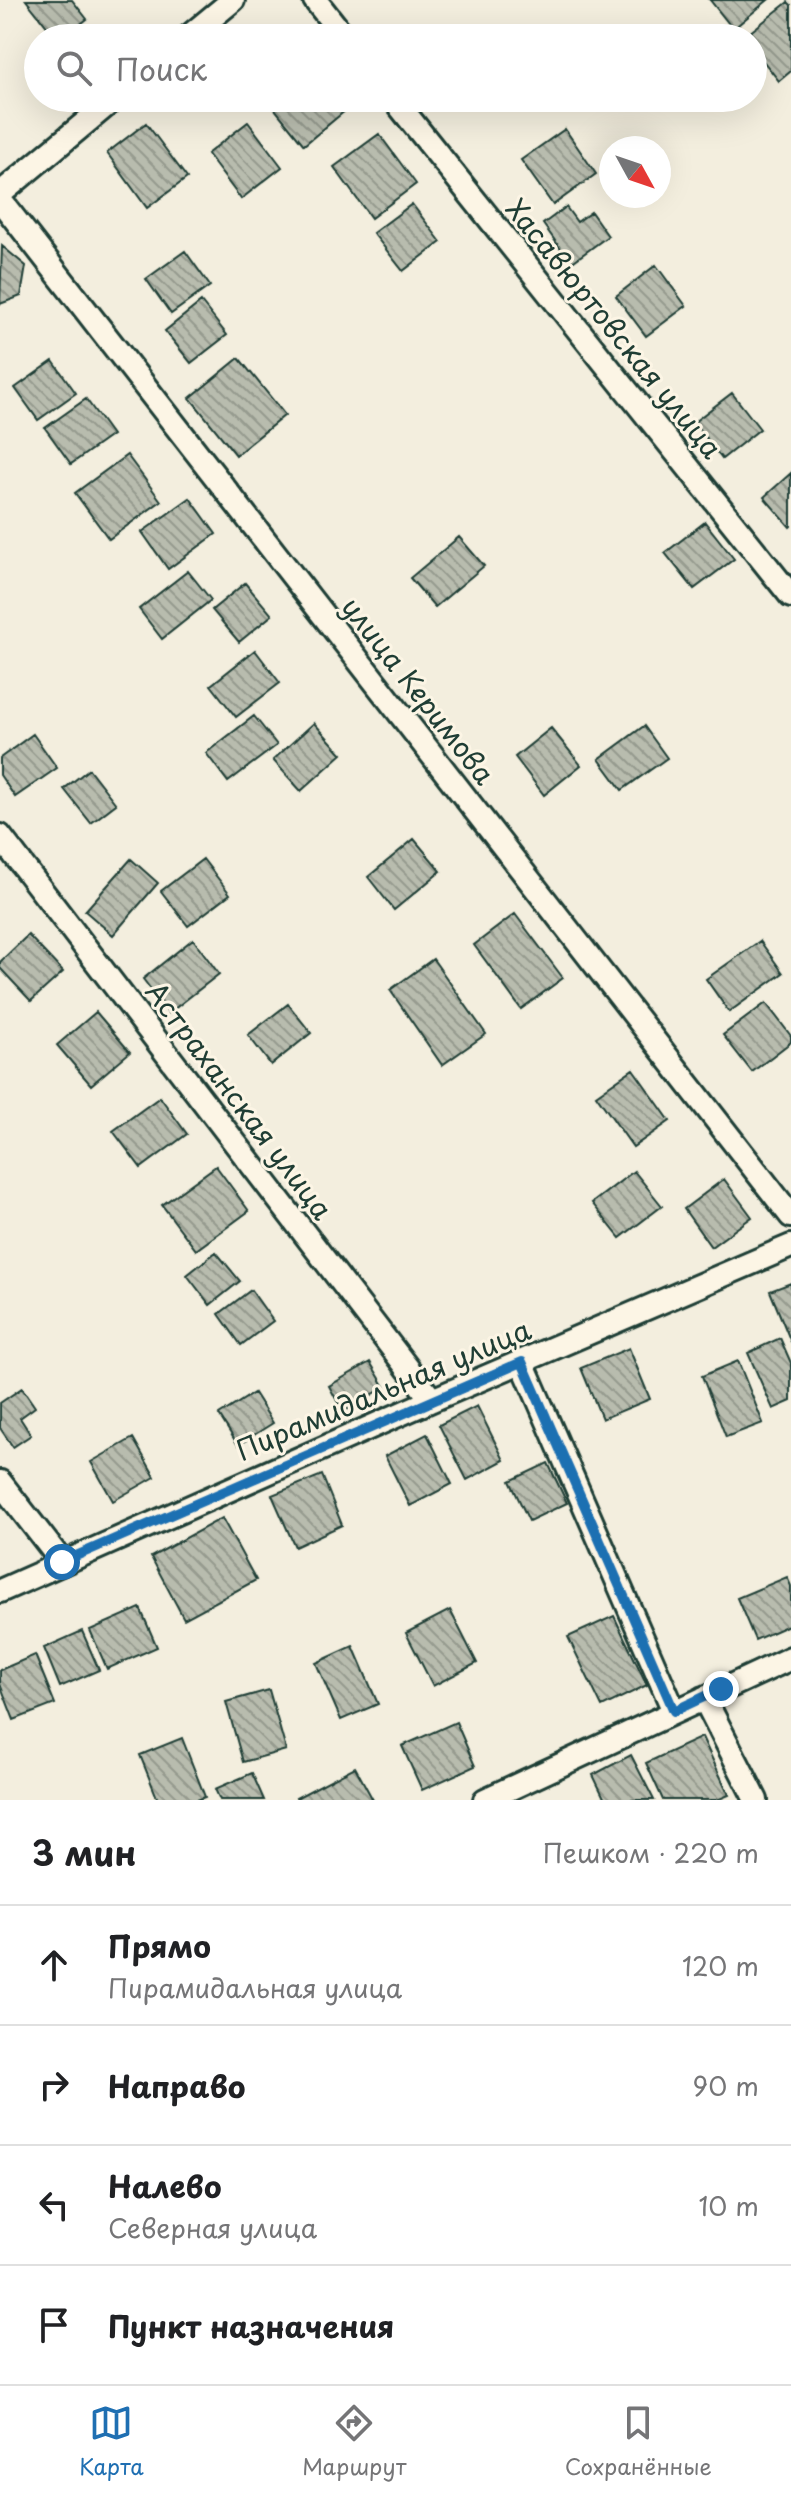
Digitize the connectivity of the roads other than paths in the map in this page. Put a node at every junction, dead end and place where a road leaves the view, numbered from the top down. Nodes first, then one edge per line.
1 (233, 0) edge
2 (315, 0) edge
3 (204, 24) edge
4 (334, 24) edge
5 (99, 112) edge
6 (404, 112) edge
7 (0, 197) edge
8 (791, 596) edge
9 (0, 836) edge
10 (791, 1216) edge
11 (791, 1246) edge
12 (522, 1362) junction
13 (432, 1400) junction
14 (0, 1482) edge
15 (62, 1562) junction
16 (0, 1591) edge
17 (791, 1658) edge
18 (704, 1698) junction
19 (674, 1711) junction
20 (485, 1800) edge
21 (756, 1800) edge

1 - 3 street
2 - 4 street
5 - 7 street
6 - 8 street, Хасавюртовская улица
7 - 10 street, улица Керимова
9 - 13 street, Астраханская улица
11 - 12 street, Пирамидальная улица
12 - 13 street, Пирамидальная улица
12 - 19 street
13 - 15 street, Пирамидальная улица
14 - 15 street
15 - 16 street, Пирамидальная улица
17 - 18 street
18 - 19 street
18 - 21 street
19 - 20 street

